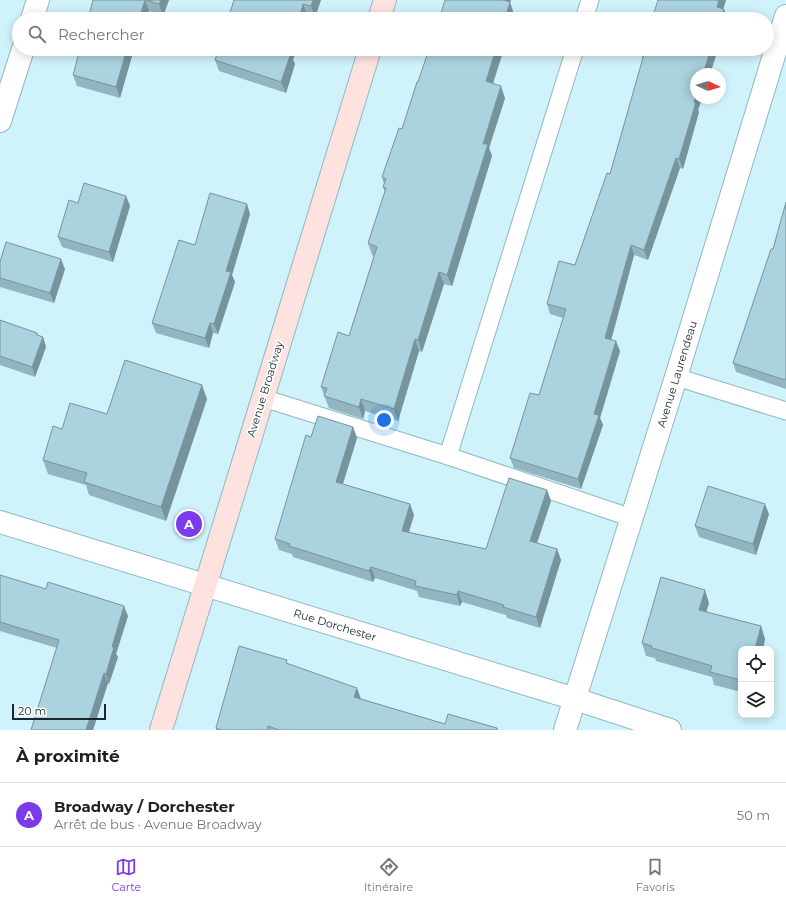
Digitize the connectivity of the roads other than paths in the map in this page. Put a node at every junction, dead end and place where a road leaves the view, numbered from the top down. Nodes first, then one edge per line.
1 (38, 0) edge
2 (385, 0) edge
3 (590, 0) edge
4 (34, 12) edge
5 (381, 12) edge
6 (586, 12) edge
7 (786, 16) edge
8 (774, 55) edge
9 (21, 56) edge
10 (368, 56) edge
11 (573, 56) edge
12 (774, 56) edge
13 (0, 121) edge
14 (676, 378) junction
15 (263, 398) junction
16 (786, 411) edge
17 (448, 456) junction
18 (632, 518) junction
19 (0, 522) edge
20 (205, 585) junction
21 (575, 699) junction
22 (161, 730) edge
23 (565, 730) edge
24 (670, 730) edge

1 - 4 street
2 - 5 street
3 - 6 lane
7 - 8 street, Avenue Laurendeau
9 - 13 street
10 - 15 street, Avenue Broadway
11 - 17 lane
12 - 14 street, Avenue Laurendeau
14 - 16 lane
14 - 18 street, Avenue Laurendeau
15 - 17 lane
15 - 20 street, Avenue Broadway
17 - 18 lane
18 - 21 street, Avenue Laurendeau
19 - 20 street, Rue Dorchester
20 - 21 street, Rue Dorchester
20 - 22 street, Avenue Broadway
21 - 23 street, Avenue Laurendeau
21 - 24 street, Rue Dorchester

